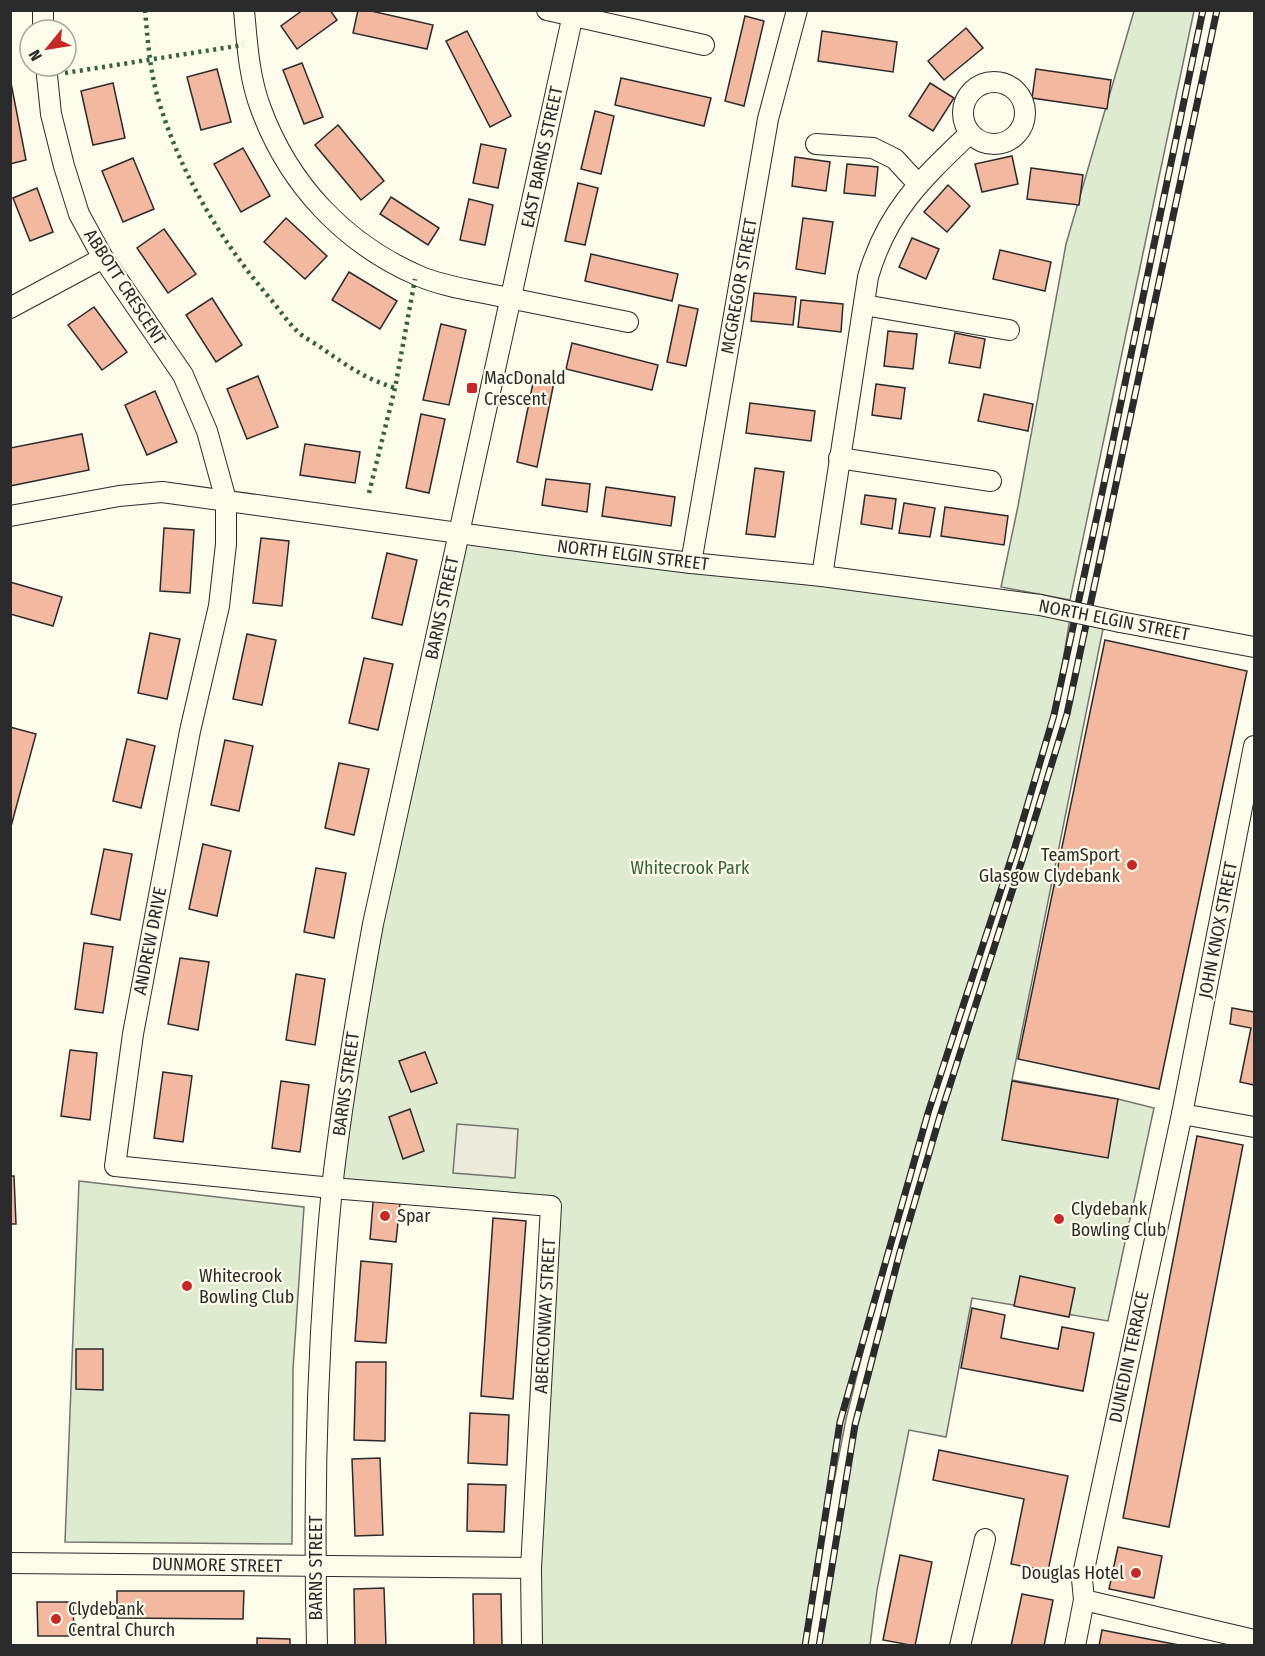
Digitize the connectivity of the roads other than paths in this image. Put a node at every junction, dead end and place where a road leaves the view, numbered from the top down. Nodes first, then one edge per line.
1 (244, 10) edge
2 (547, 10) edge
3 (797, 10) edge
4 (574, 13) edge
5 (704, 45) dead end
6 (47, 78) edge
7 (970, 133) dead end
8 (816, 144) dead end
9 (918, 184) junction
10 (103, 258) junction
11 (512, 298) junction
12 (864, 305) junction
13 (10, 308) edge
14 (628, 322) dead end
15 (1009, 330) dead end
16 (839, 458) junction
17 (991, 482) dead end
18 (226, 500) junction
19 (10, 516) edge
20 (459, 532) junction
21 (691, 563) junction
22 (822, 576) junction
23 (1254, 647) edge
24 (1254, 746) edge
25 (1182, 1114) junction
26 (1254, 1127) edge
27 (332, 1188) junction
28 (985, 1539) dead end
29 (10, 1563) edge
30 (315, 1566) junction
31 (531, 1568) junction
32 (1084, 1600) junction
33 (1254, 1640) edge
34 (317, 1646) edge
35 (532, 1646) edge
36 (960, 1646) edge
37 (1075, 1646) edge

1 - 11 street
2 - 4 street
3 - 21 street, MCGREGOR STREET
4 - 5 street
4 - 11 street, EAST BARNS STREET
6 - 10 street, ABBOTT CRESCENT
7 - 9 street
8 - 9 street
9 - 12 street
10 - 13 street
10 - 18 street, ABBOTT CRESCENT
11 - 14 street
11 - 20 street, EAST BARNS STREET
12 - 15 street
12 - 16 street
16 - 17 street
16 - 22 street
18 - 19 street, NORTH ELGIN STREET
18 - 20 street, NORTH ELGIN STREET
18 - 27 street, ANDREW DRIVE
20 - 21 street, NORTH ELGIN STREET
20 - 27 street, BARNS STREET
21 - 22 street, NORTH ELGIN STREET
22 - 23 street, NORTH ELGIN STREET, bridge
24 - 25 street, JOHN KNOX STREET
25 - 26 street
25 - 32 street, DUNEDIN TERRACE
27 - 30 street, BARNS STREET
27 - 31 street, ABERCONWAY STREET
28 - 36 street
29 - 30 street, DUNMORE STREET
30 - 31 street, DUNMORE STREET
30 - 34 street, BARNS STREET
31 - 35 street, ABERCONWAY STREET
32 - 33 street
32 - 37 street, DUNEDIN TERRACE

